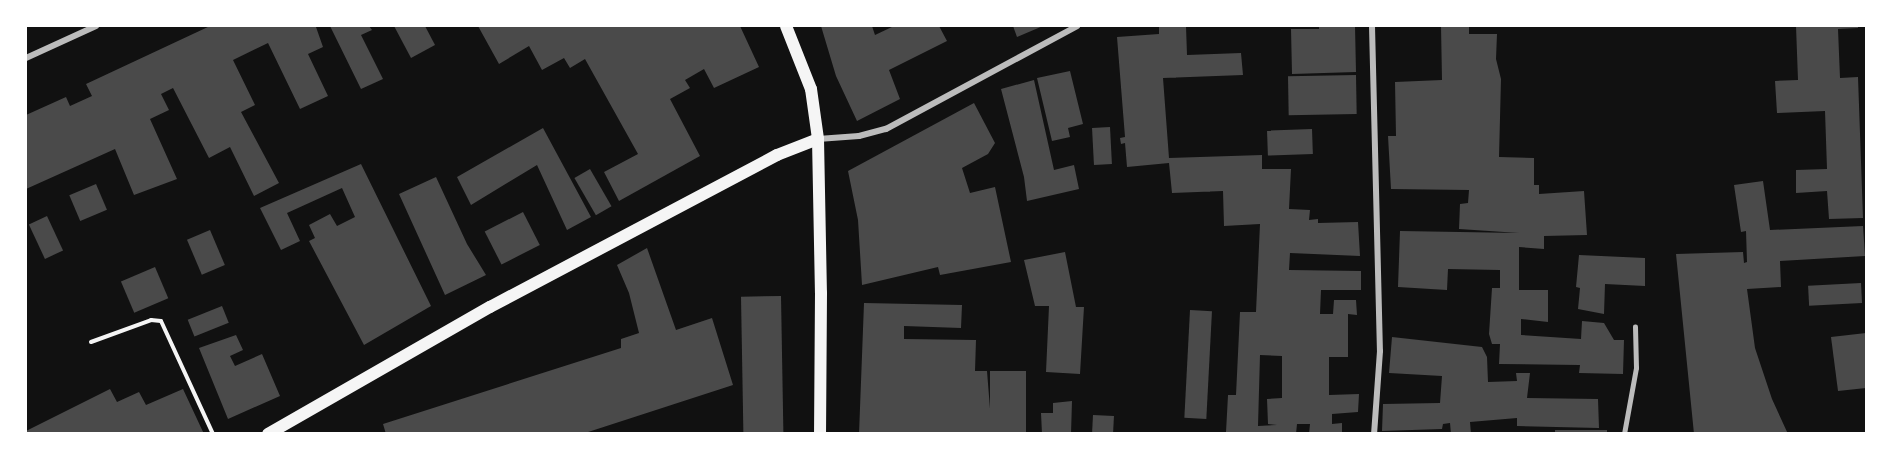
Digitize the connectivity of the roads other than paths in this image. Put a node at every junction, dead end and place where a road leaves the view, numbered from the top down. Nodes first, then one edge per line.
1 (96, 26) edge
2 (786, 26) edge
3 (1077, 26) edge
4 (1372, 26) edge
5 (26, 58) edge
6 (818, 139) junction
7 (1635, 327) dead end
8 (268, 434) edge
9 (820, 434) edge
10 (1374, 434) edge
11 (1624, 434) edge

1 - 5 street
2 - 6 main road
3 - 6 street
4 - 10 street
6 - 8 main road
6 - 9 main road
7 - 11 lane

